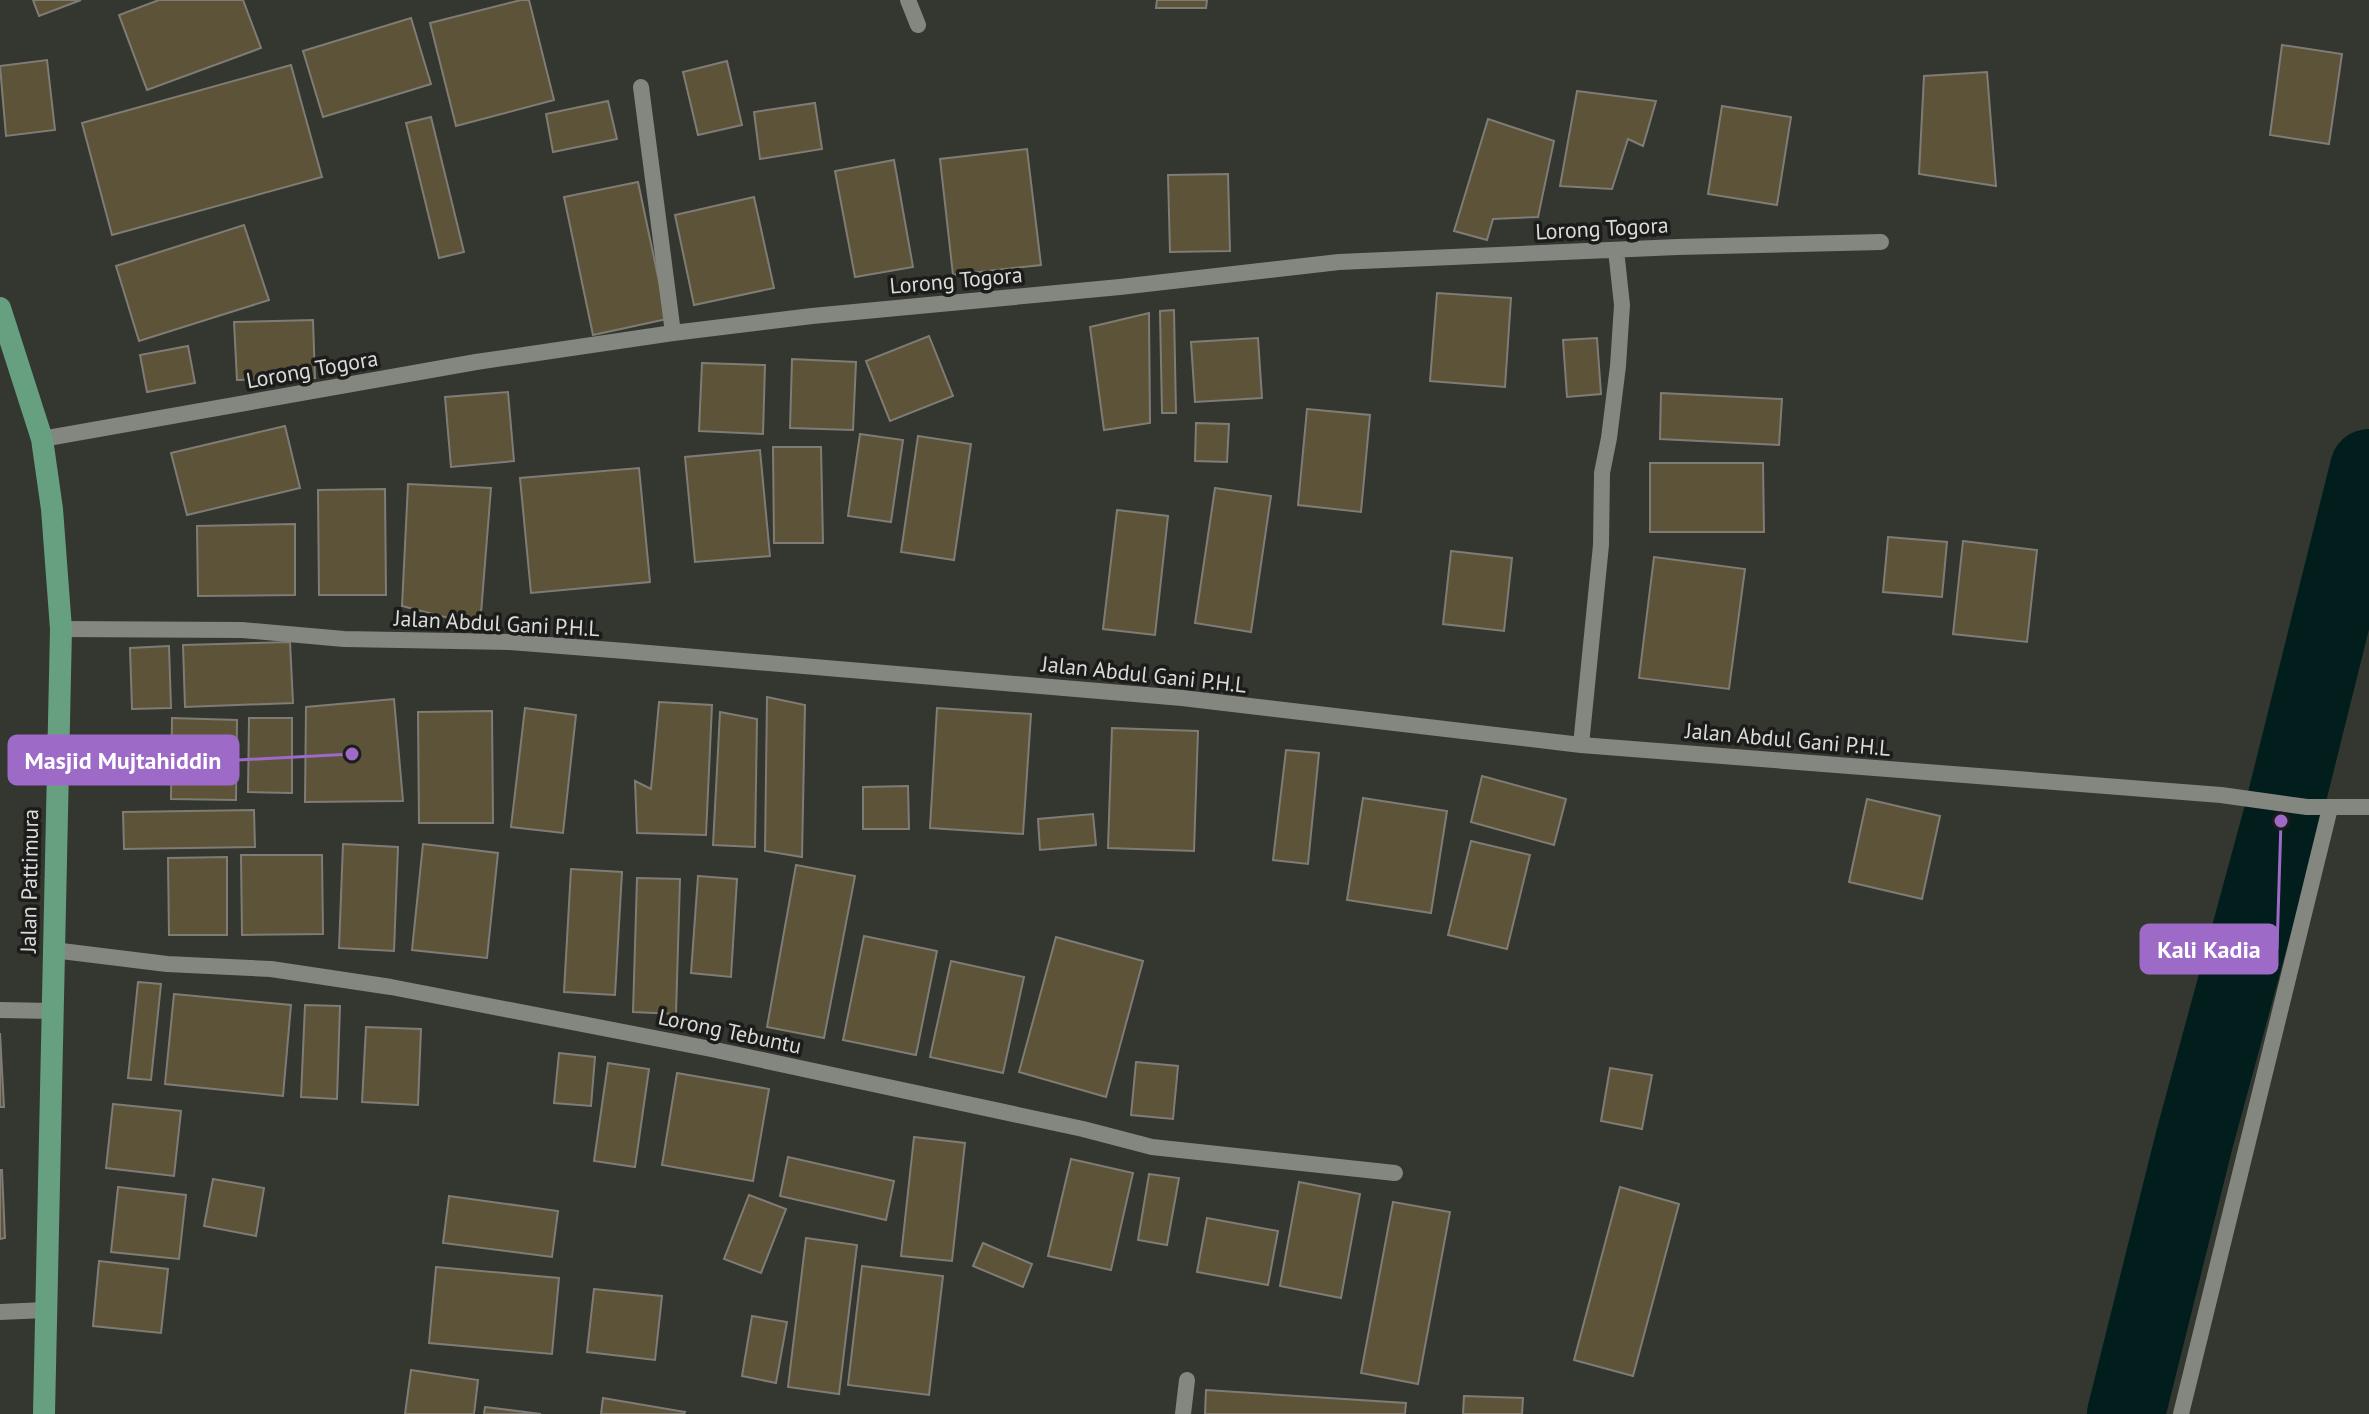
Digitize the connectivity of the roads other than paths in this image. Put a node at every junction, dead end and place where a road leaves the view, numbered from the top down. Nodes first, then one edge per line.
1 (908, 0) edge
2 (918, 25) dead end
3 (641, 87) dead end
4 (1881, 242) dead end
5 (1616, 250) junction
6 (0, 308) edge
7 (673, 333) junction
8 (42, 439) junction
9 (61, 629) junction
10 (1581, 745) junction
11 (2369, 807) edge
12 (2330, 808) junction
13 (53, 950) junction
14 (0, 1010) edge
15 (52, 1011) junction
16 (1395, 1173) dead end
17 (46, 1310) junction
18 (0, 1312) edge
19 (1187, 1380) dead end
20 (44, 1414) edge
21 (1183, 1414) edge
22 (2181, 1414) edge

1 - 2 street
3 - 7 street
4 - 5 street, Lorong Togora
5 - 7 street, Lorong Togora
5 - 10 street
6 - 8 highway, Jalan Pattimura
7 - 8 street, Lorong Togora
8 - 9 highway, Jalan Pattimura
9 - 10 street, Jalan Abdul Gani P.H.L
9 - 13 highway, Jalan Pattimura
10 - 12 street, Jalan Abdul Gani P.H.L
11 - 12 street, Jalan Abdul Gani P.H.L
12 - 22 street
13 - 15 highway, Jalan Pattimura
13 - 16 street, Lorong Tebuntu
14 - 15 street
15 - 17 highway, Jalan Pattimura
17 - 18 street
17 - 20 highway, Jalan Pattimura
19 - 21 street

